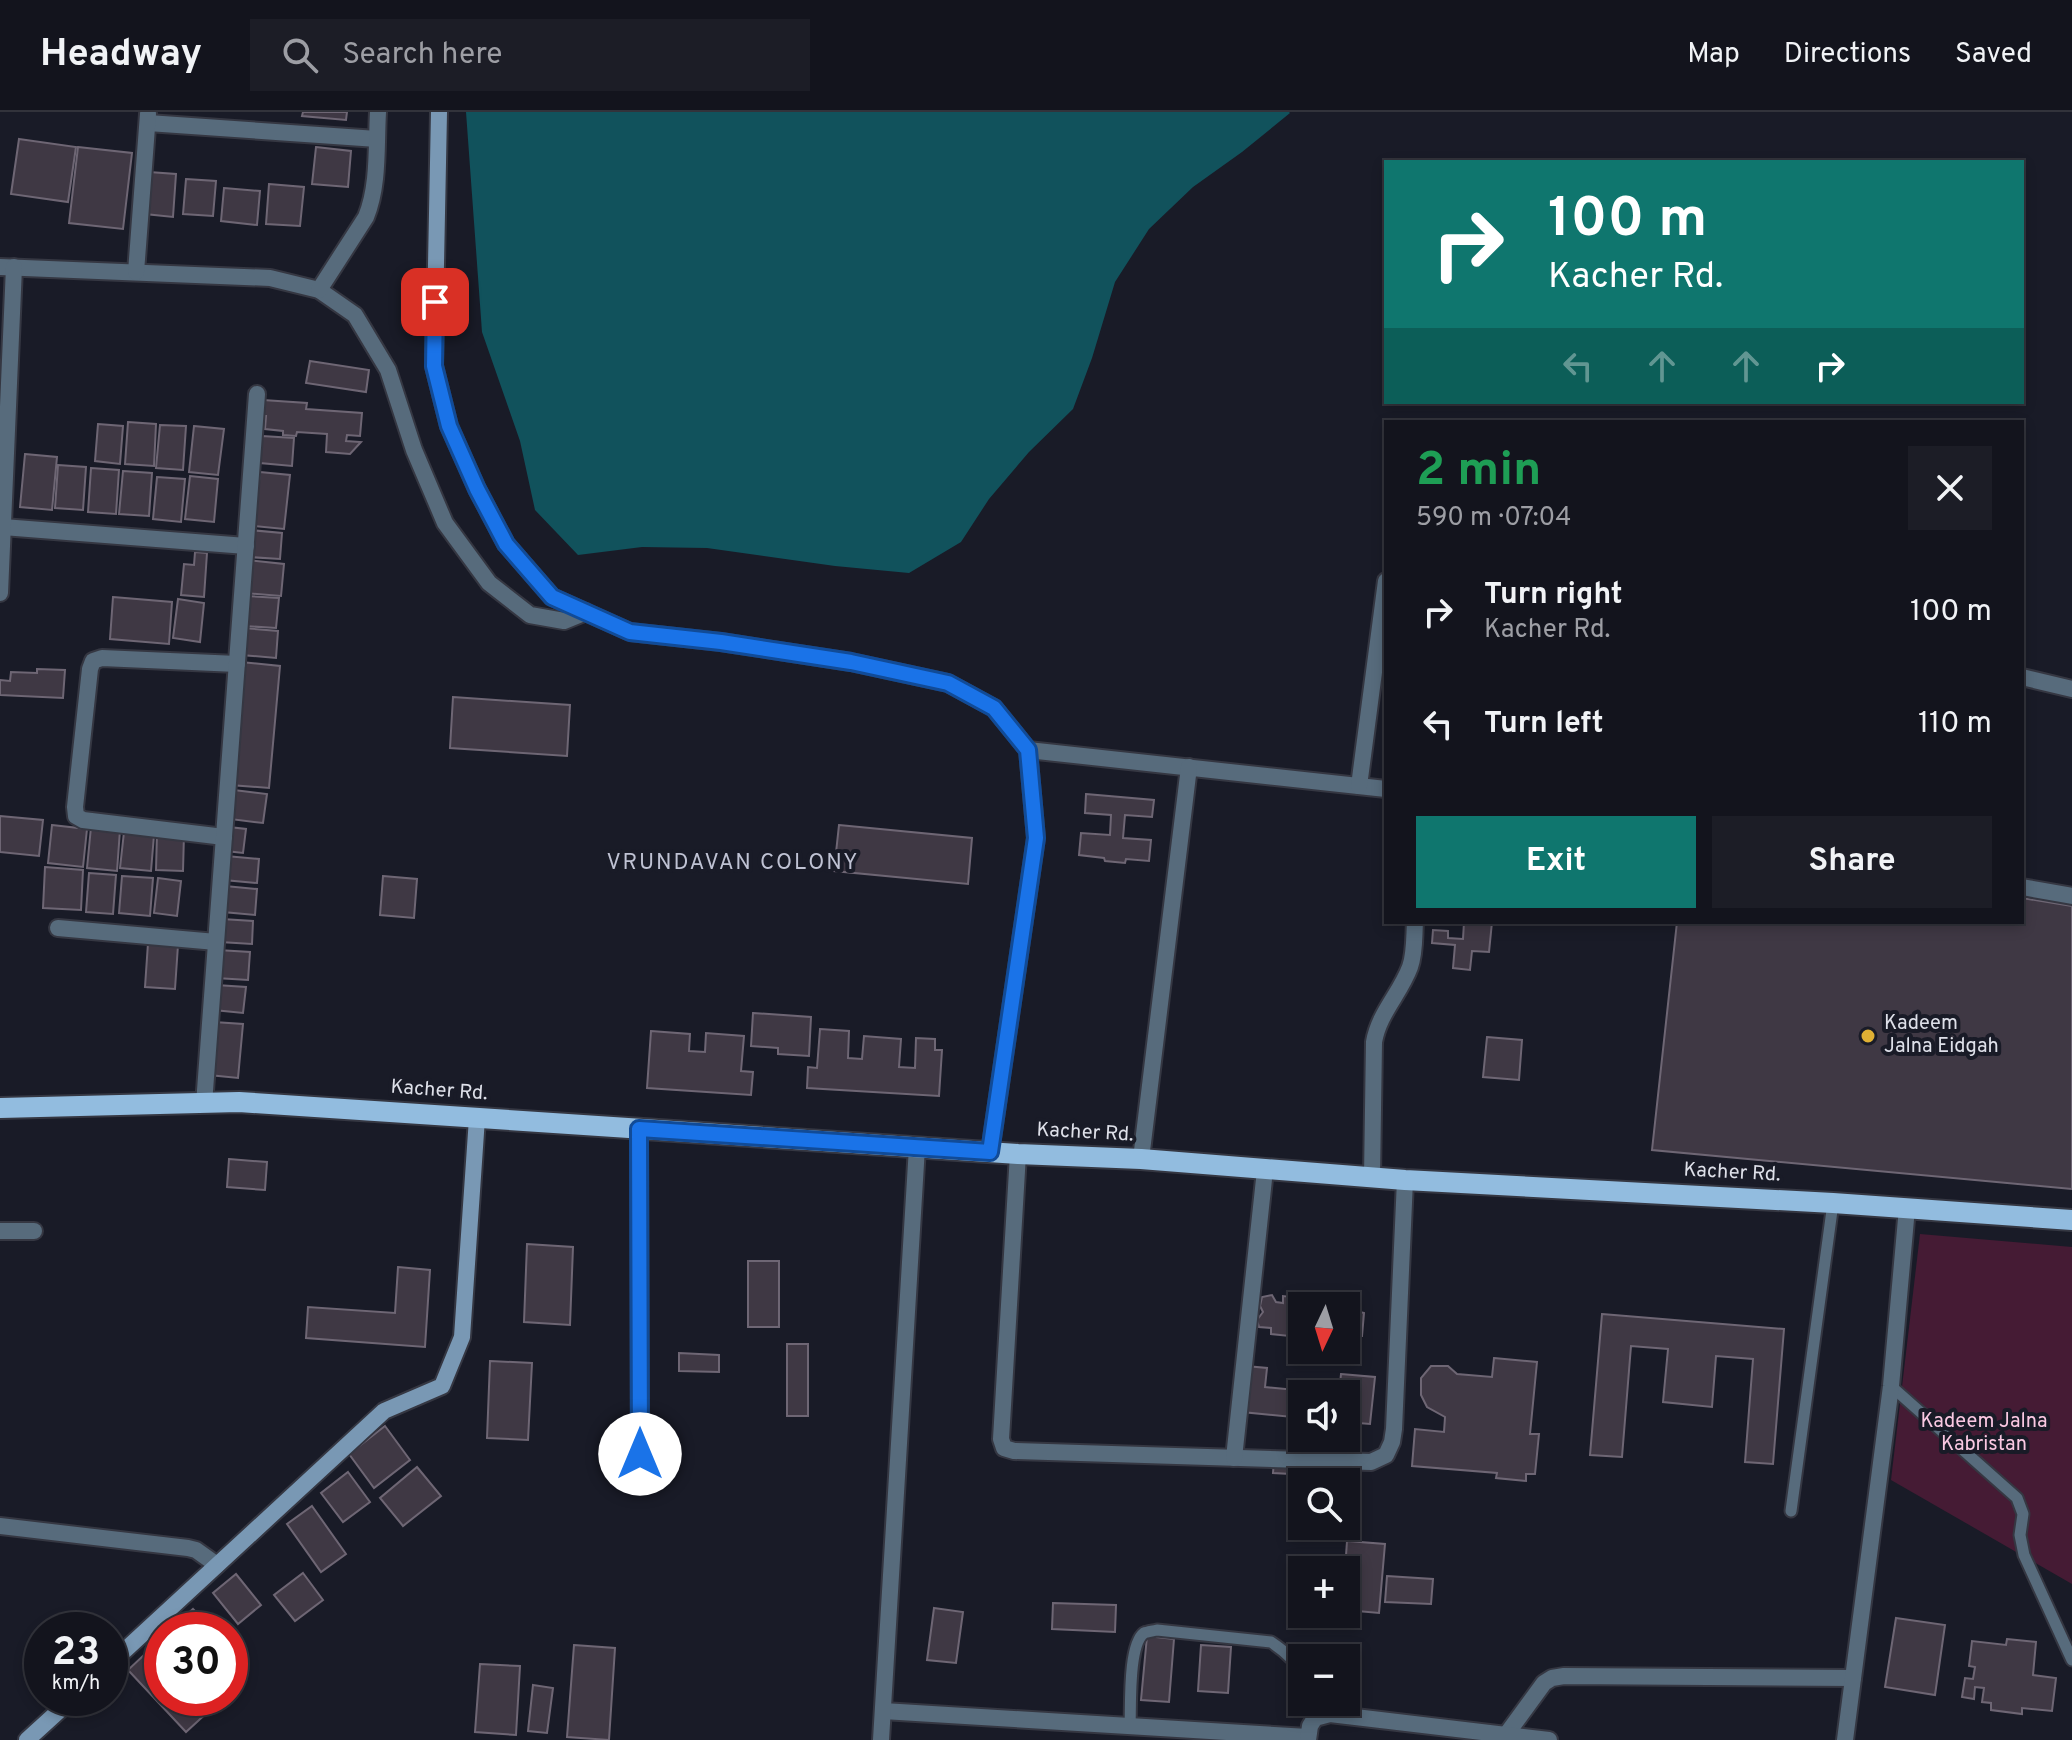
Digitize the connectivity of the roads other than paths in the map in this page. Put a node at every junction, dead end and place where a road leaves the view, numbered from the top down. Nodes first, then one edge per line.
1 (378, 112) edge
2 (439, 112) edge
3 (148, 118) edge
4 (377, 139) junction
5 (7, 267) edge
6 (136, 272) junction
7 (319, 290) junction
8 (257, 394) dead end
9 (3, 527) junction
10 (246, 546) junction
11 (0, 593) edge
12 (1384, 596) edge
13 (586, 612) junction
14 (237, 664) junction
15 (2024, 677) edge
16 (2072, 689) edge
17 (1028, 750) junction
18 (1189, 767) junction
19 (1359, 786) junction
20 (1384, 789) edge
21 (224, 837) junction
22 (2024, 887) edge
23 (2072, 896) edge
24 (1415, 924) edge
25 (58, 928) dead end
26 (216, 942) junction
27 (204, 1104) junction
28 (0, 1108) edge
29 (477, 1118) junction
30 (639, 1129) junction
31 (917, 1147) junction
32 (990, 1152) junction
33 (1018, 1154) junction
34 (1141, 1159) junction
35 (1265, 1170) junction
36 (1372, 1177) junction
37 (1405, 1180) junction
38 (1833, 1203) junction
39 (1907, 1208) junction
40 (2072, 1220) edge
41 (0, 1231) edge
42 (34, 1231) dead end
43 (1891, 1386) junction
44 (1234, 1458) junction
45 (640, 1483) dead end
46 (1791, 1511) dead end
47 (0, 1526) edge
48 (217, 1565) junction
49 (128, 1647) edge
50 (1288, 1655) edge
51 (2072, 1660) edge
52 (1853, 1678) junction
53 (883, 1711) junction
54 (53, 1716) edge
55 (1312, 1716) edge
56 (1347, 1716) edge
57 (1130, 1726) junction
58 (1506, 1735) junction
59 (1308, 1739) edge
60 (27, 1740) edge
61 (881, 1740) edge
62 (1549, 1740) edge
63 (1845, 1740) edge

1 - 4 street
2 - 13 street
3 - 4 street
3 - 6 street
4 - 7 street
5 - 6 street
5 - 9 street
6 - 7 street
7 - 13 street
8 - 10 street
9 - 10 street
9 - 11 street
10 - 14 street
12 - 19 street
13 - 17 street
14 - 21 street
14 - 21 street
15 - 16 street
17 - 18 street
17 - 32 street
18 - 19 street
18 - 34 street
19 - 20 street
21 - 26 street
22 - 23 street
24 - 36 street
25 - 26 street
26 - 27 street
27 - 28 main road, Kacher Rd.
27 - 29 main road, Kacher Rd.
29 - 30 main road, Kacher Rd.
29 - 48 street
30 - 31 main road, Kacher Rd.
30 - 45 street
31 - 32 main road, Kacher Rd.
31 - 53 street
32 - 33 main road, Kacher Rd.
33 - 34 main road, Kacher Rd.
33 - 44 street
34 - 35 main road, Kacher Rd.
35 - 36 main road, Kacher Rd.
35 - 44 street
36 - 37 main road, Kacher Rd.
37 - 38 main road, Kacher Rd.
37 - 44 street
38 - 39 main road, Kacher Rd.
38 - 46 lane
39 - 40 main road, Kacher Rd.
39 - 43 street
41 - 42 street
43 - 51 lane
43 - 52 street
47 - 48 street
48 - 49 street
50 - 57 lane
52 - 58 street
52 - 63 street
53 - 57 street
53 - 61 street
54 - 60 street
55 - 59 street
56 - 58 street
57 - 59 street
58 - 62 street

